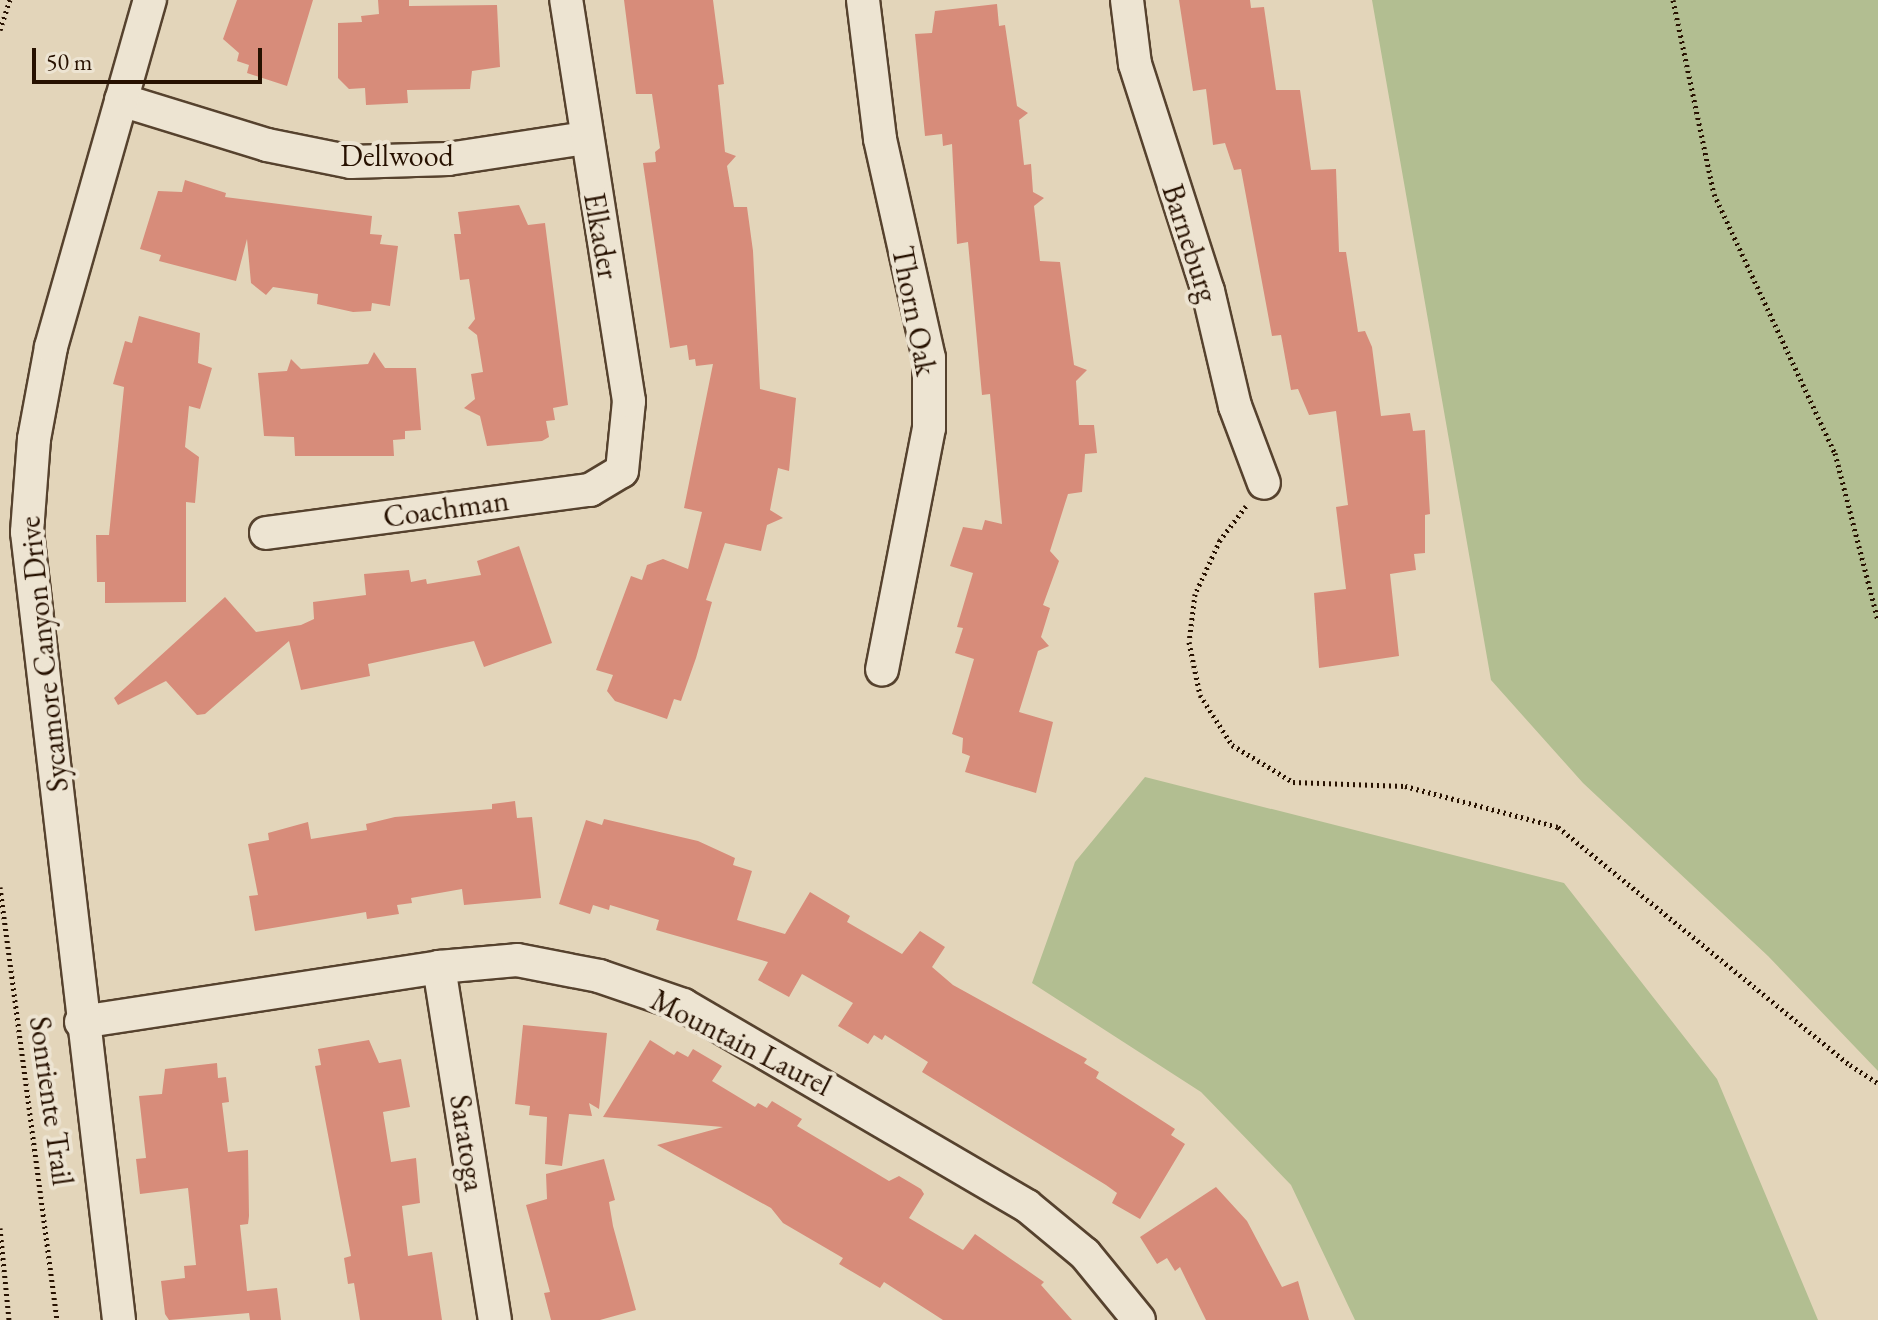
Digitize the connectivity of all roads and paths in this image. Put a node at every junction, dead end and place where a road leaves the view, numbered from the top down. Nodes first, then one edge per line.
1 (10, 0) edge
2 (150, 0) edge
3 (566, 0) edge
4 (863, 0) edge
5 (1127, 0) edge
6 (1673, 0) edge
7 (0, 30) edge
8 (121, 100) junction
9 (585, 138) junction
10 (622, 471) joint
11 (1264, 483) joint
12 (266, 533) dead end
13 (1878, 621) edge
14 (882, 669) dead end
15 (0, 887) edge
16 (439, 967) junction
17 (81, 1022) junction
18 (1878, 1083) edge
19 (0, 1228) edge
20 (9, 1320) edge
21 (57, 1320) edge
22 (119, 1320) edge
23 (495, 1320) edge
24 (1139, 1320) edge

1 - 7 path
2 - 8 street, Sycamore Canyon Drive
3 - 9 street, Elkader
4 - 14 street, Thorn Oak
5 - 11 street, Barneburg
6 - 13 path
8 - 9 street, Dellwood
8 - 17 street, Sycamore Canyon Drive
9 - 10 street, Elkader
10 - 12 street, Coachman
11 - 18 path
15 - 21 path, Sonriente Trail
16 - 17 street, Mountain Laurel
16 - 23 street, Saratoga
16 - 24 street, Mountain Laurel
17 - 22 street, Sycamore Canyon Drive
19 - 20 path

